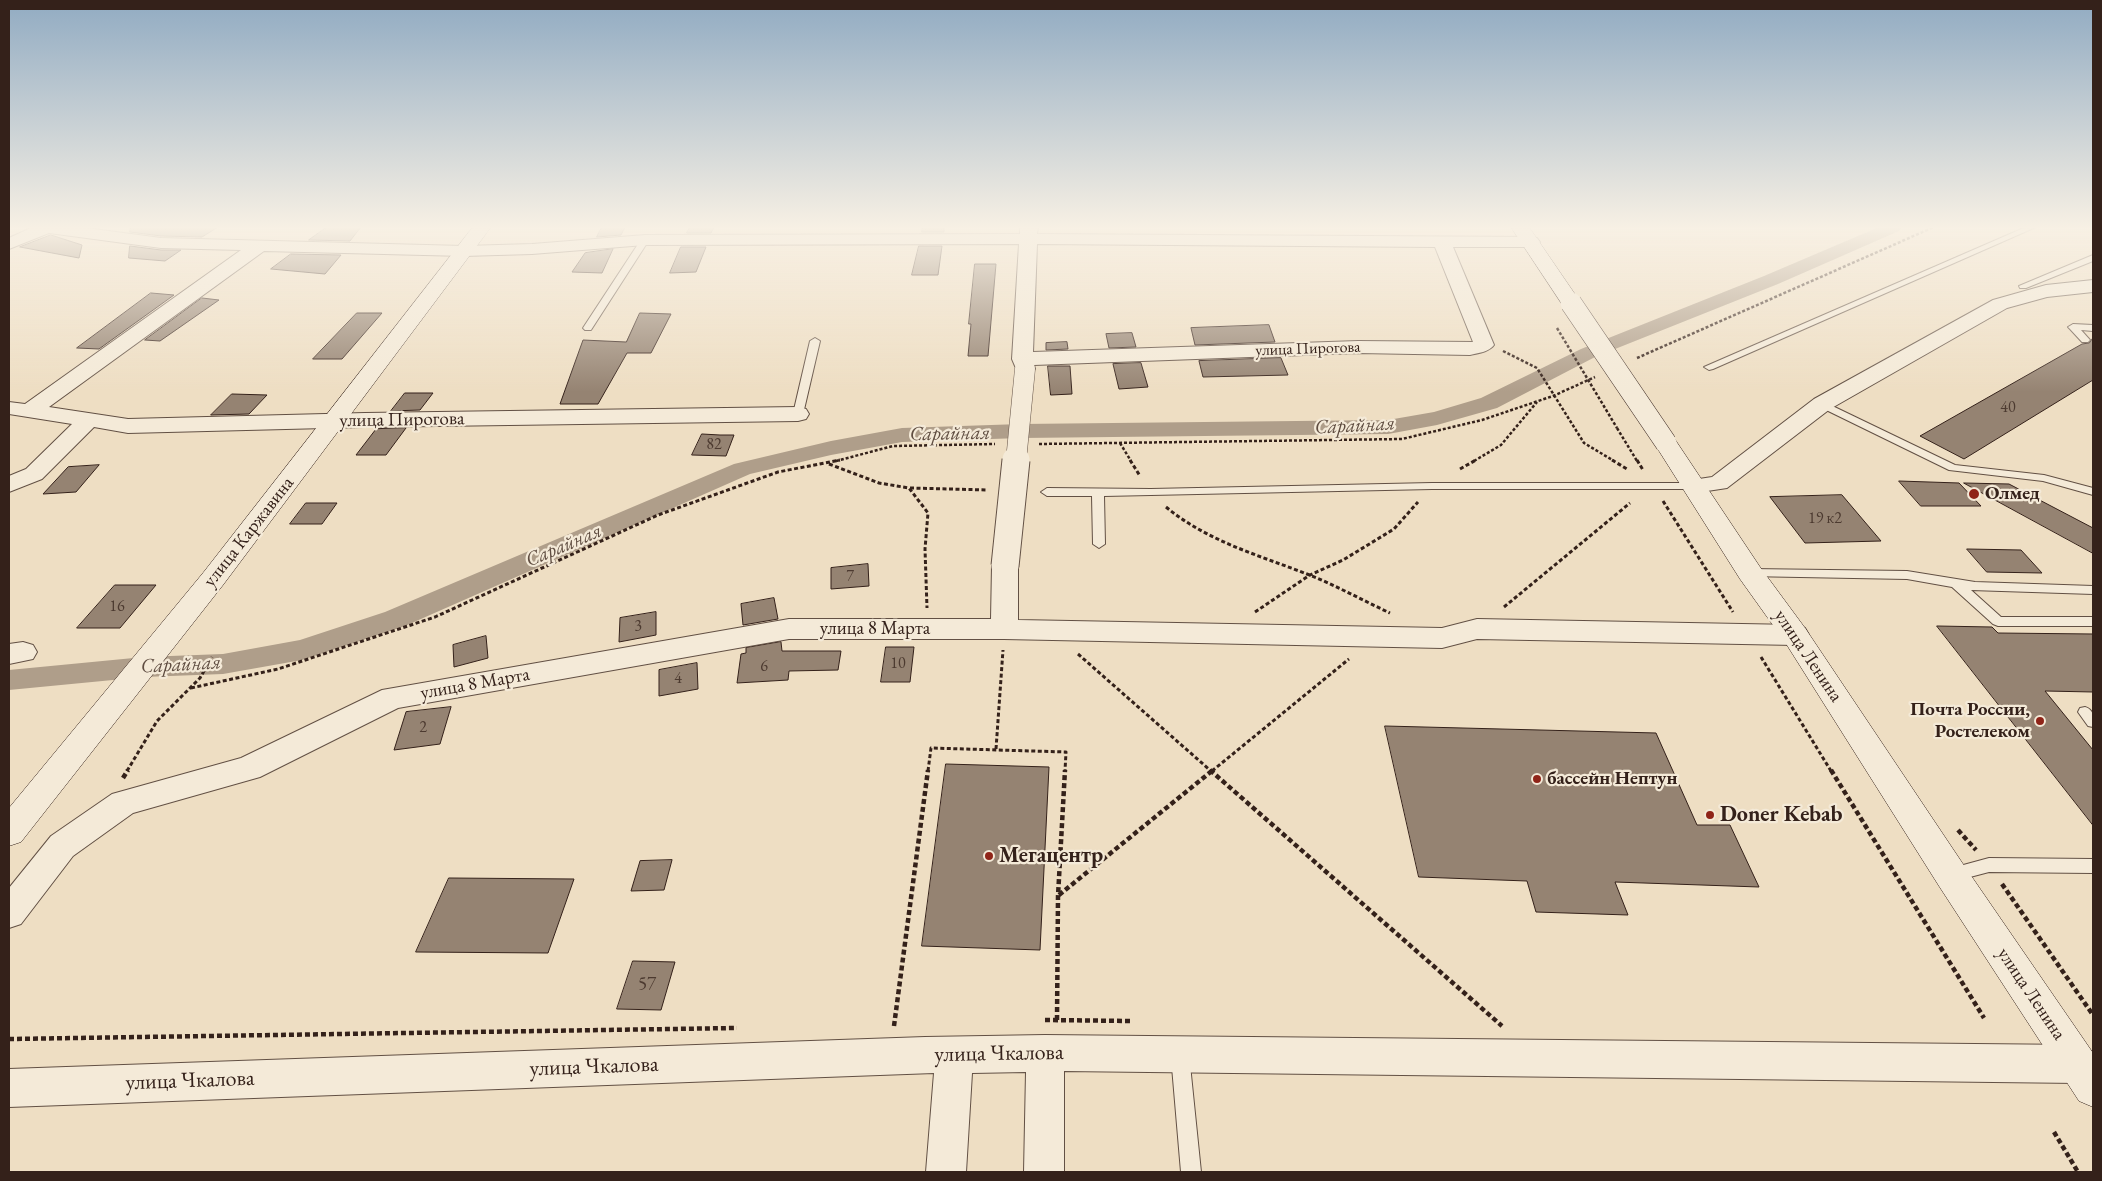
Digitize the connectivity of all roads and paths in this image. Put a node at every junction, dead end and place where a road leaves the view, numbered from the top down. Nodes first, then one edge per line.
1 (206, 282) edge
2 (440, 282) edge
3 (618, 282) edge
4 (1027, 282) edge
5 (1458, 282) edge
6 (1557, 282) edge
7 (1810, 282) edge
8 (1905, 282) edge
9 (2033, 282) edge
10 (2023, 286) dead end
11 (2093, 286) edge
12 (588, 328) dead end
13 (1557, 328) dead end
14 (2093, 328) edge
15 (2084, 340) dead end
16 (815, 341) dead end
17 (1484, 345) junction
18 (1634, 360) dead end
19 (1023, 364) junction
20 (1709, 367) dead end
21 (1598, 376) dead end
22 (1552, 394) junction
23 (1537, 401) junction
24 (1822, 404) junction
25 (18, 410) edge
26 (798, 414) joint
27 (90, 420) junction
28 (334, 421) junction
29 (1120, 442) junction
30 (1001, 444) dead end
31 (1031, 444) dead end
32 (828, 463) junction
33 (34, 474) junction
34 (9, 485) edge
35 (1652, 485) junction
36 (1432, 486) junction
37 (1694, 486) junction
38 (909, 488) junction
39 (998, 490) dead end
40 (1047, 492) dead end
41 (2093, 492) edge
42 (1151, 493) junction
43 (1098, 494) junction
44 (9, 501) edge
45 (1099, 544) dead end
46 (1750, 573) junction
47 (1310, 575) junction
48 (1956, 583) junction
49 (2093, 590) edge
50 (1398, 617) dead end
51 (2093, 622) edge
52 (1477, 628) junction
53 (928, 629) junction
54 (1004, 629) junction
55 (1052, 630) junction
56 (1747, 633) junction
57 (1221, 634) junction
58 (1795, 635) junction
59 (1376, 637) junction
60 (212, 656) dead end
61 (192, 688) junction
62 (2093, 712) edge
63 (2093, 722) edge
64 (996, 749) junction
65 (1210, 772) junction
66 (122, 780) dead end
67 (9, 832) edge
68 (2093, 866) edge
69 (1951, 875) junction
70 (1058, 896) junction
71 (9, 913) edge
72 (1984, 1018) dead end
73 (894, 1026) dead end
74 (1502, 1026) dead end
75 (1051, 1036) junction
76 (1180, 1054) junction
77 (954, 1055) junction
78 (2086, 1075) edge
79 (9, 1088) edge
80 (2054, 1132) dead end
81 (946, 1172) edge
82 (1044, 1172) edge
83 (1191, 1172) edge
84 (2078, 1172) edge

1 - 25 street
2 - 28 main road, улица Каржавина
3 - 12 lane
4 - 19 street
5 - 17 street
6 - 37 main road, улица Ленина, bridge
7 - 18 path
8 - 20 lane
9 - 10 lane
11 - 24 street
13 - 35 path, bridge
14 - 15 lane
16 - 26 lane
17 - 19 street, улица Пирогова
17 - 22 path
19 - 54 street, bridge
21 - 22 path
22 - 23 path
22 - 35 path
23 - 29 path
23 - 36 path
24 - 37 street
24 - 41 lane
25 - 27 street, улица Пирогова
26 - 28 street, улица Пирогова
27 - 28 street, улица Пирогова
27 - 33 street
28 - 67 main road, улица Каржавина
29 - 31 path
29 - 42 path
30 - 32 path
32 - 38 path
32 - 61 path
33 - 34 street
33 - 44 street
35 - 36 lane
35 - 37 lane
35 - 52 path
35 - 56 path
36 - 42 lane
36 - 47 path
37 - 46 main road, улица Ленина
38 - 39 path
38 - 53 path
40 - 43 lane
42 - 43 lane
42 - 47 path
43 - 45 lane
46 - 48 lane
46 - 58 main road, улица Ленина
47 - 50 path
47 - 57 path
48 - 49 lane
48 - 51 lane
52 - 56 street, улица 8 Марта
52 - 59 street, улица 8 Марта
53 - 54 street, улица 8 Марта
53 - 71 street, улица 8 Марта
54 - 55 street, улица 8 Марта
54 - 64 path
55 - 57 street, улица 8 Марта
55 - 65 path
56 - 58 street, улица 8 Марта
56 - 72 path
57 - 59 street, улица 8 Марта
58 - 69 main road, улица Ленина
59 - 65 path
60 - 61 path
61 - 66 path
62 - 63 lane
64 - 70 path
64 - 73 path
65 - 70 path
65 - 74 path
68 - 69 lane
69 - 78 main road, улица Ленина
70 - 75 path
75 - 76 street, улица Чкалова
75 - 77 street, улица Чкалова
75 - 82 street
76 - 78 street, улица Чкалова
76 - 83 lane
77 - 79 street, улица Чкалова
77 - 81 street
80 - 84 path

